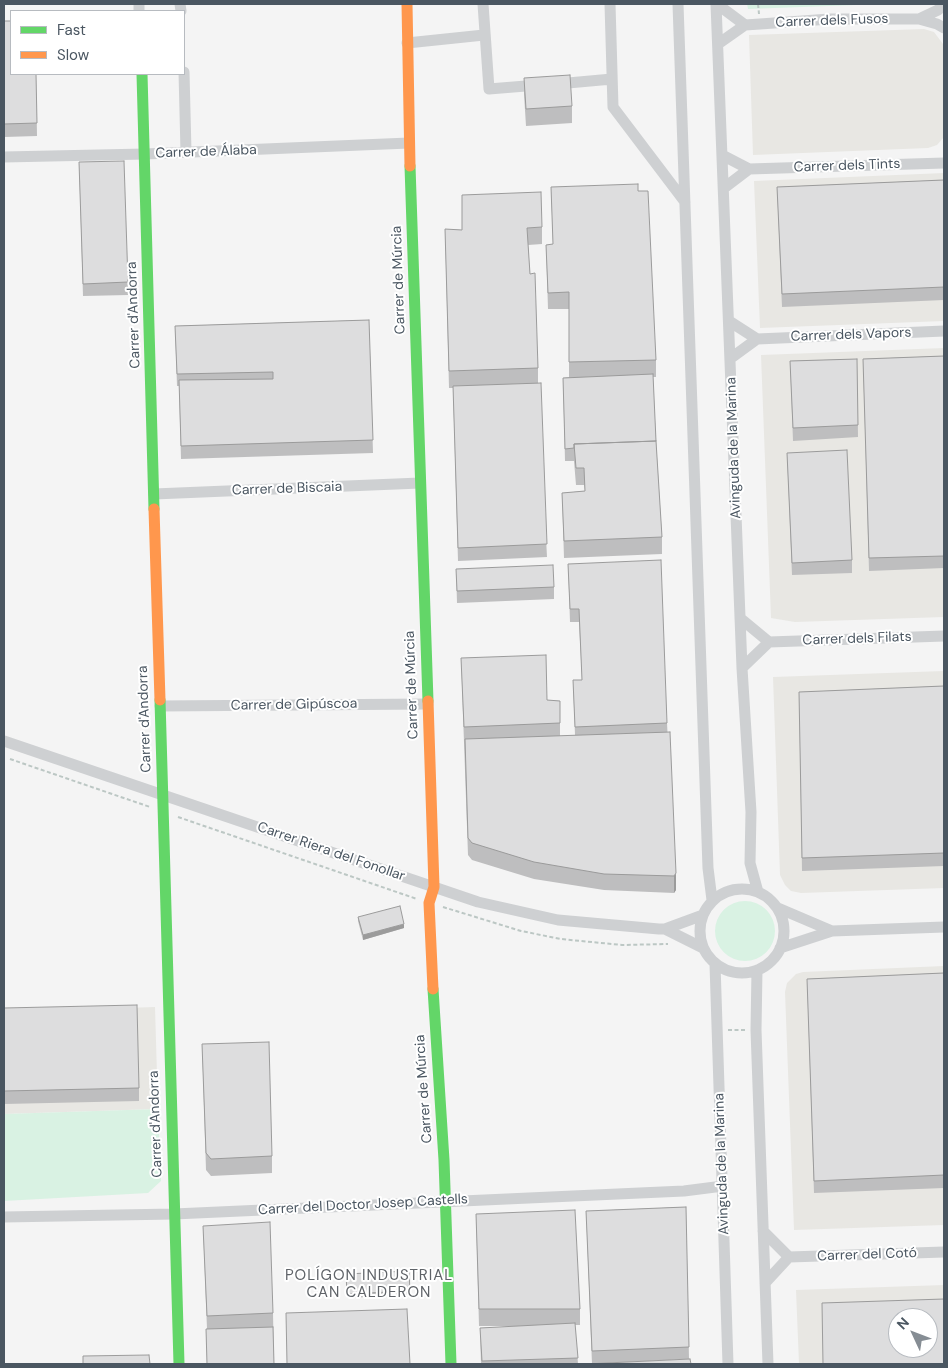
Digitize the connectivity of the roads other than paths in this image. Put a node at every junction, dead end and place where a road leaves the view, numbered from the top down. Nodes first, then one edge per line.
1 (407, 4) edge
2 (483, 4) edge
3 (610, 4) edge
4 (678, 4) edge
5 (716, 4) edge
6 (944, 4) edge
7 (919, 19) junction
8 (745, 25) junction
9 (944, 28) edge
10 (484, 35) junction
11 (408, 43) junction
12 (718, 44) junction
13 (142, 75) edge
14 (184, 75) edge
15 (612, 80) junction
16 (409, 143) junction
17 (186, 152) junction
18 (145, 154) junction
19 (722, 154) junction
20 (4, 157) edge
21 (942, 161) edge
22 (749, 169) junction
23 (724, 188) junction
24 (685, 202) junction
25 (729, 321) junction
26 (944, 331) edge
27 (757, 338) junction
28 (731, 358) junction
29 (420, 483) junction
30 (154, 494) junction
31 (740, 618) junction
32 (944, 636) edge
33 (770, 642) junction
34 (742, 668) junction
35 (428, 704) junction
36 (160, 706) junction
37 (4, 741) edge
38 (162, 796) junction
39 (434, 888) junction
40 (758, 892) junction
41 (712, 900) junction
42 (778, 908) junction
43 (702, 914) junction
44 (944, 926) edge
45 (665, 928) junction
46 (832, 931) junction
47 (703, 948) junction
48 (780, 948) junction
49 (715, 964) junction
50 (758, 970) junction
51 (723, 1186) junction
52 (445, 1202) junction
53 (174, 1214) junction
54 (4, 1217) edge
55 (763, 1230) junction
56 (944, 1252) edge
57 (789, 1258) junction
58 (765, 1283) junction
59 (179, 1364) edge
60 (450, 1364) edge
61 (728, 1364) edge
62 (768, 1364) edge

1 - 11 street, Carrer de Múrcia
2 - 10 street
3 - 15 street
4 - 24 street
5 - 8 street
5 - 12 street, Avinguda de la Marina
6 - 7 street, Carrer dels Fusos
7 - 8 street, Carrer dels Fusos
7 - 9 street, Carrer dels Fusos
8 - 12 street
10 - 11 street
10 - 15 street
11 - 16 street, Carrer de Múrcia
12 - 19 street, Avinguda de la Marina
13 - 18 street, Carrer d'Andorra
14 - 17 street
15 - 24 street
16 - 17 street, Carrer de Álaba
16 - 29 street, Carrer de Múrcia
17 - 18 street, Carrer de Álaba
18 - 20 street, Carrer de Álaba
18 - 30 street, Carrer d'Andorra
19 - 22 street
19 - 23 street, Avinguda de la Marina
21 - 22 street, Carrer dels Tints
22 - 23 street
23 - 25 street, Avinguda de la Marina
24 - 41 street
25 - 27 street
25 - 28 street, Avinguda de la Marina
26 - 27 street, Carrer dels Vapors
27 - 28 street
28 - 31 street, Avinguda de la Marina
29 - 30 street, Carrer de Biscaia
29 - 35 street, Carrer de Múrcia
30 - 36 street, Carrer d'Andorra
31 - 33 street
31 - 34 street, Avinguda de la Marina
32 - 33 street, Carrer dels Filats
33 - 34 street
34 - 40 street, Avinguda de la Marina
35 - 36 street, Carrer de Gipúscoa
35 - 39 street, Carrer de Múrcia
36 - 38 street, Carrer d'Andorra
37 - 38 street, Carrer Riera del Fonollar
38 - 39 street, Carrer Riera del Fonollar
38 - 53 street, Carrer d'Andorra
39 - 45 street, Carrer Riera del Fonollar
39 - 52 street, Carrer de Múrcia
40 - 41 street
40 - 42 street
41 - 43 street
42 - 46 street
42 - 48 street
43 - 45 street
43 - 47 street
44 - 46 street
45 - 47 street
46 - 48 street
47 - 49 street
48 - 50 street
49 - 50 street
49 - 51 street, Avinguda de la Marina
50 - 55 street
51 - 52 street, Carrer del Doctor Josep Castells
51 - 61 street, Avinguda de la Marina
52 - 53 street, Carrer del Doctor Josep Castells
52 - 60 street, Carrer de Múrcia
53 - 54 street, Carrer del Doctor Josep Castells
53 - 59 street, Carrer d'Andorra
55 - 57 street
55 - 58 street
56 - 57 street, Carrer del Cotó
57 - 58 street
58 - 62 street

